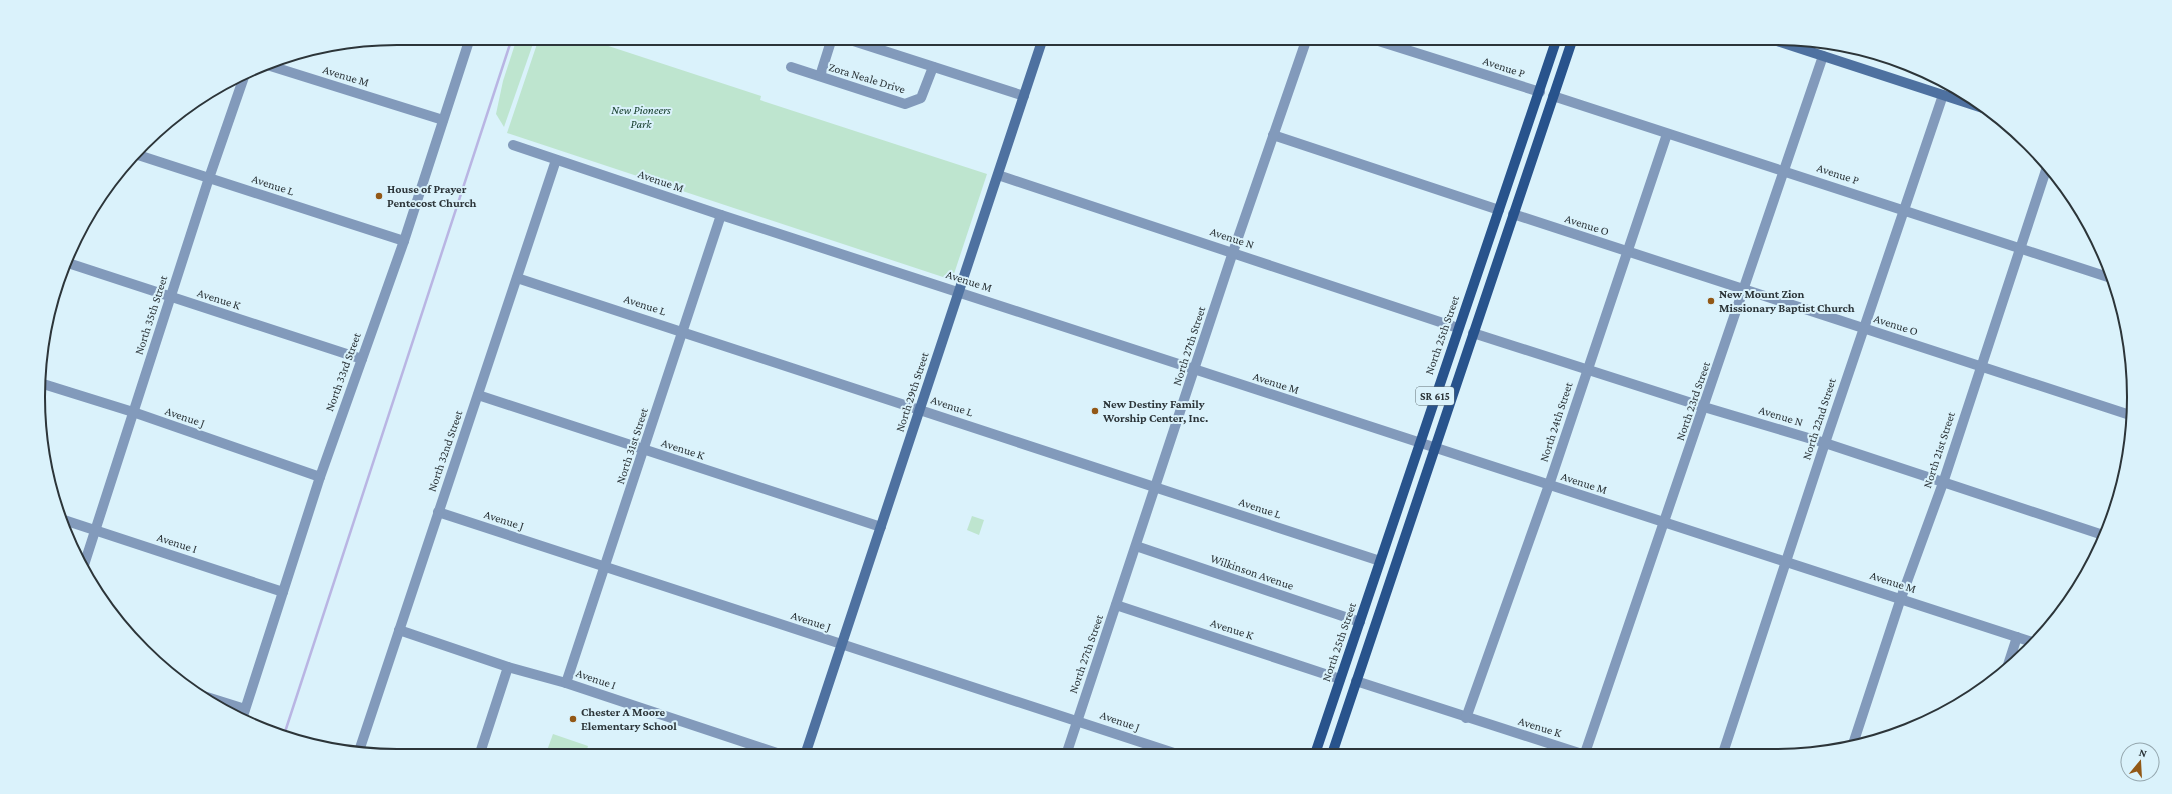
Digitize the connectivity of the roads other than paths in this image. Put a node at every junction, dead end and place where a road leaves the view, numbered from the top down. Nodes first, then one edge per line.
1 (468, 45) edge
2 (830, 45) edge
3 (866, 45) edge
4 (1041, 45) edge
5 (1305, 45) edge
6 (1390, 45) edge
7 (1555, 45) edge
8 (1571, 45) edge
9 (1792, 46) edge
10 (1823, 56) junction
11 (275, 67) edge
12 (791, 67) dead end
13 (934, 67) junction
14 (820, 76) junction
15 (243, 80) edge
16 (1540, 92) junction
17 (1943, 95) junction
18 (1024, 96) junction
19 (1553, 96) junction
20 (1971, 104) edge
21 (1532, 115) junction
22 (443, 120) junction
23 (1667, 134) junction
24 (1273, 135) junction
25 (513, 145) dead end
26 (141, 156) edge
27 (556, 160) junction
28 (1785, 170) junction
29 (2045, 172) edge
30 (998, 175) junction
31 (209, 178) junction
32 (1499, 210) junction
33 (1904, 210) junction
34 (1513, 214) junction
35 (721, 216) junction
36 (404, 241) junction
37 (2020, 249) junction
38 (1233, 252) junction
39 (1627, 252) junction
40 (71, 264) edge
41 (2105, 276) edge
42 (517, 278) junction
43 (1745, 289) junction
44 (959, 292) junction
45 (171, 297) junction
46 (1458, 328) junction
47 (1864, 328) junction
48 (684, 331) junction
49 (1473, 333) junction
50 (362, 359) junction
51 (1980, 366) junction
52 (1588, 369) junction
53 (1194, 370) junction
54 (46, 385) edge
55 (478, 395) junction
56 (1704, 407) junction
57 (920, 409) junction
58 (133, 412) junction
59 (2126, 414) edge
60 (1420, 442) junction
61 (1825, 443) junction
62 (1435, 447) junction
63 (644, 450) junction
64 (320, 477) junction
65 (1943, 483) junction
66 (1549, 485) junction
67 (1156, 486) junction
68 (438, 512) junction
69 (68, 521) edge
70 (1665, 523) junction
71 (881, 527) junction
72 (96, 530) junction
73 (2099, 534) edge
74 (1136, 546) junction
75 (85, 561) edge
76 (1380, 561) junction
77 (1787, 561) junction
78 (605, 568) junction
79 (1374, 579) junction
80 (283, 592) junction
81 (1901, 598) junction
82 (1116, 605) junction
83 (1360, 622) junction
84 (399, 630) junction
85 (2017, 637) junction
86 (2029, 641) edge
87 (842, 645) junction
88 (2010, 659) edge
89 (508, 667) junction
90 (1340, 678) junction
91 (1356, 681) junction
92 (566, 683) junction
93 (228, 706) edge
94 (244, 712) edge
95 (1466, 718) junction
96 (1077, 721) junction
97 (1854, 740) edge
98 (360, 747) edge
99 (481, 749) edge
100 (766, 749) edge
101 (807, 749) edge
102 (1068, 749) edge
103 (1162, 749) edge
104 (1317, 749) edge
105 (1334, 749) edge
106 (1566, 749) edge
107 (1586, 749) edge
108 (1724, 749) edge

1 - 22 street, North 33rd Street
2 - 14 street, Zora Neale Drive
3 - 13 street
4 - 18 street, North 29th Street
5 - 24 street, North 27th Street
6 - 16 street, Avenue P
7 - 16 main road, North 25th Street / SR 615
8 - 19 main road, SR 615
9 - 10 street
10 - 17 street
10 - 28 street, North 23rd Street
11 - 22 street, Avenue M
12 - 14 street, Zora Neale Drive
13 - 14 street, Zora Neale Drive
13 - 18 street
15 - 31 street, North 35th Street
16 - 21 main road, North 25th Street / SR 615
17 - 20 street
17 - 33 street, North 22nd Street
18 - 30 street, North 29th Street
19 - 23 street, Avenue P
19 - 34 main road, SR 615
21 - 32 main road, North 25th Street / SR 615
21 - 34 main road
22 - 36 street, North 33rd Street
23 - 28 street, Avenue P
23 - 39 street, North 24th Street
24 - 32 street
24 - 38 street, North 27th Street
25 - 27 street, Avenue M
26 - 31 street, Avenue L
27 - 35 street, Avenue M
27 - 42 street, North 32nd Street
28 - 33 street, Avenue P
28 - 43 street, North 23rd Street
29 - 37 street, North 21st Street
30 - 38 street, Avenue N
30 - 44 street, North 29th Street
31 - 36 street, Avenue L
31 - 45 street, North 35th Street
32 - 46 main road, North 25th Street / SR 615
33 - 37 street, Avenue P
33 - 47 street, North 22nd Street
34 - 39 street, Avenue O
34 - 49 main road, SR 615
35 - 44 street, Avenue M
35 - 48 street, North 31st Street
36 - 50 street, North 33rd Street
37 - 41 street, Avenue P
37 - 51 street, North 21st Street
38 - 46 street, Avenue N
38 - 53 street, North 27th Street
39 - 43 street, Avenue O
39 - 52 street, North 24th Street
40 - 45 street, Avenue K
42 - 48 street, Avenue L
42 - 55 street, North 32nd Street
43 - 47 street, Avenue O
43 - 56 street, North 23rd Street
44 - 53 street, Avenue M
44 - 57 street, North 29th Street
45 - 50 street, Avenue K
45 - 58 street, North 35th Street
46 - 60 main road, North 25th Street / SR 615
47 - 51 street, Avenue O
47 - 61 street, North 22nd Street
48 - 57 street, Avenue L
48 - 63 street, North 31st Street
49 - 52 street, Avenue N
49 - 62 main road, SR 615
50 - 64 street, North 33rd Street
51 - 59 street, Avenue O
51 - 65 street, North 21st Street
52 - 56 street, Avenue N
52 - 66 street, North 24th Street
53 - 60 street, Avenue M
53 - 67 street, North 27th Street
54 - 58 street, Avenue J
55 - 63 street, Avenue K
55 - 68 street, North 32nd Street
56 - 61 street, Avenue N
56 - 70 street, North 23rd Street
57 - 67 street, Avenue L
57 - 71 street, North 29th Street
58 - 64 street, Avenue J
58 - 72 street, North 35th Street
60 - 62 street, Avenue M
60 - 76 main road, North 25th Street / SR 615
61 - 65 street, Avenue N
61 - 77 street, North 22nd Street
62 - 66 street, Avenue M
62 - 91 main road, SR 615
63 - 71 street, Avenue K
63 - 78 street, North 31st Street
64 - 80 street, North 33rd Street
65 - 73 street, Avenue N
65 - 81 street, North 21st Street
66 - 70 street, Avenue M
66 - 95 street, North 24th Street
67 - 74 street, North 27th Street
67 - 76 street, Avenue L
68 - 78 street, Avenue J
68 - 84 street, North 32nd Street
69 - 72 street, Avenue I
70 - 77 street, Avenue M
70 - 107 street, North 23rd Street
71 - 87 street, North 29th Street
72 - 75 street, North 35th Street
72 - 80 street, Avenue I
74 - 82 street, North 27th Street
74 - 83 street, Wilkinson Avenue
76 - 79 main road, North 25th Street / SR 615
77 - 81 street, Avenue M
77 - 108 street, North 22nd Street
78 - 87 street, Avenue J
78 - 92 street, North 31st Street
79 - 83 main road, North 25th Street / SR 615
79 - 91 main road
80 - 94 street, North 33rd Street
81 - 85 street, Avenue M
81 - 97 street, North 21st Street
82 - 90 street, Avenue K
82 - 96 street, North 27th Street
83 - 90 main road, North 25th Street / SR 615
84 - 89 street, Avenue I
84 - 98 street, North 32nd Street
85 - 86 street, Avenue M
85 - 88 street
87 - 96 street, Avenue J
87 - 101 street, North 29th Street
89 - 92 street, Avenue I
89 - 99 street
90 - 104 main road, North 25th Street / SR 615
91 - 95 street, Avenue K
91 - 105 main road, SR 615
92 - 100 street, Avenue I
93 - 94 street
95 - 106 street, Avenue K
96 - 102 street, North 27th Street
96 - 103 street, Avenue J

